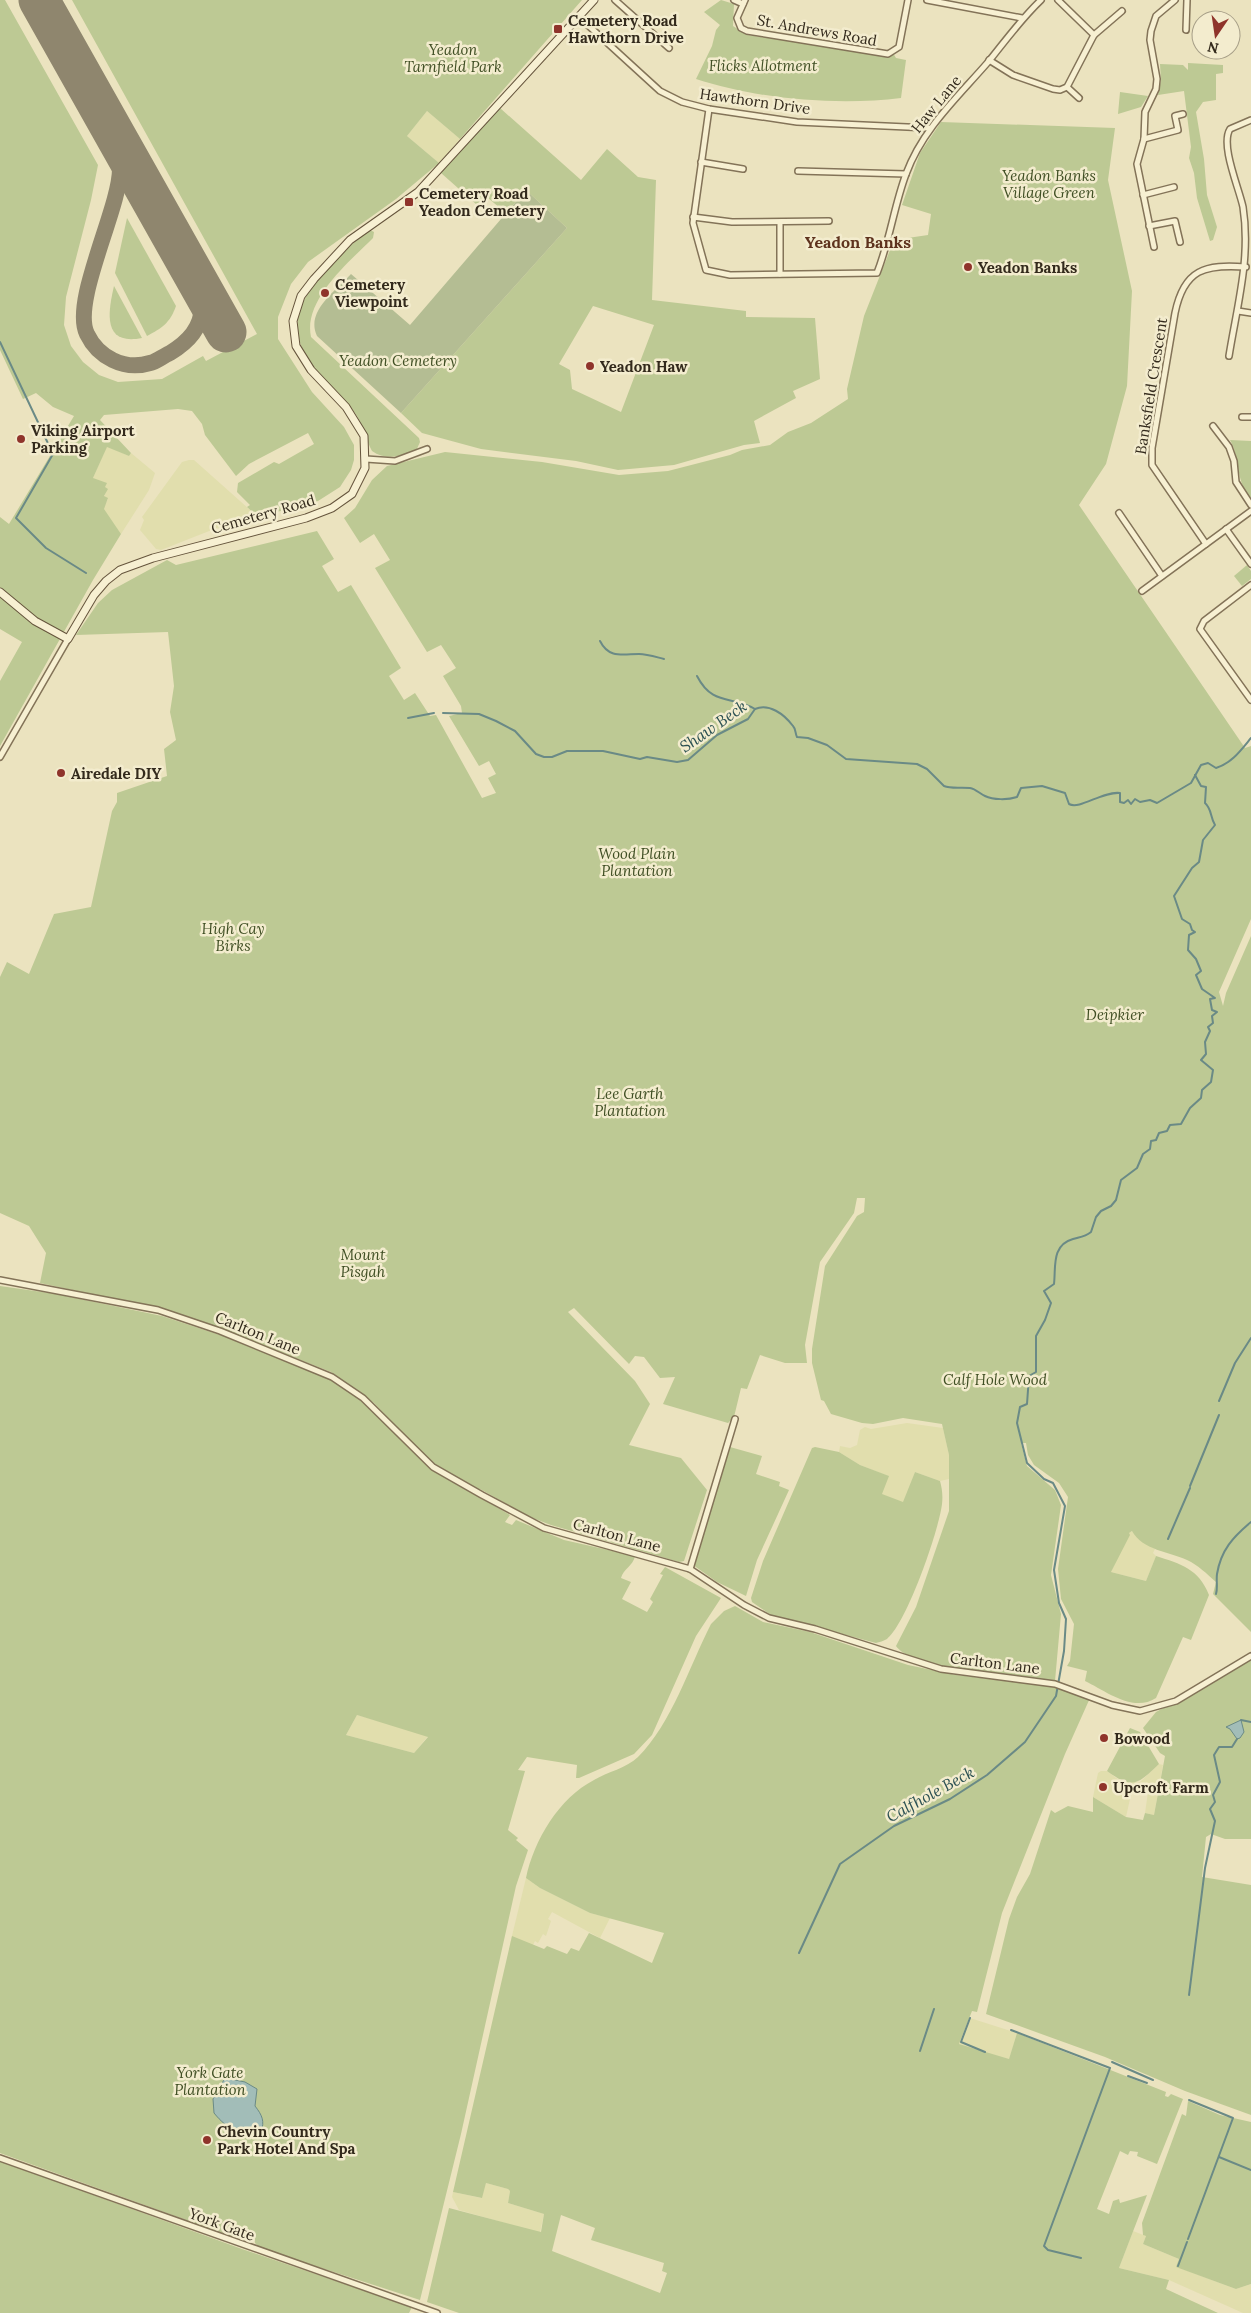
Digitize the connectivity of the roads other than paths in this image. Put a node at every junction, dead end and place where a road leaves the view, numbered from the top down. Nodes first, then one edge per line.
1 (594, 0) edge
2 (615, 0) edge
3 (734, 0) edge
4 (908, 0) edge
5 (926, 0) edge
6 (1041, 0) edge
7 (1058, 0) edge
8 (1175, 0) edge
9 (1187, 0) edge
10 (744, 2) edge
11 (957, 2) edge
12 (1122, 11) dead end
13 (578, 17) junction
14 (1022, 18) junction
15 (1186, 30) dead end
16 (1094, 35) junction
17 (669, 48) dead end
18 (989, 60) junction
19 (1067, 87) junction
20 (1079, 98) dead end
21 (709, 109) junction
22 (1183, 114) dead end
23 (1251, 120) edge
24 (929, 128) junction
25 (1144, 139) junction
26 (701, 162) junction
27 (743, 169) dead end
28 (798, 171) dead end
29 (906, 174) junction
30 (1174, 187) dead end
31 (1143, 195) junction
32 (694, 216) junction
33 (829, 221) dead end
34 (780, 222) junction
35 (1149, 226) junction
36 (1180, 242) dead end
37 (1154, 246) dead end
38 (1246, 267) junction
39 (780, 274) junction
40 (1238, 311) junction
41 (1251, 313) edge
42 (1229, 356) dead end
43 (1242, 417) dead end
44 (1251, 417) edge
45 (1213, 426) dead end
46 (427, 449) dead end
47 (366, 459) junction
48 (1251, 505) edge
49 (1251, 511) edge
50 (1119, 513) dead end
51 (1226, 529) junction
52 (1206, 544) junction
53 (1251, 564) edge
54 (1162, 576) junction
55 (1251, 585) edge
56 (1142, 591) dead end
57 (0, 592) edge
58 (68, 639) junction
59 (1251, 700) edge
60 (0, 757) edge
61 (0, 1280) edge
62 (735, 1420) dead end
63 (690, 1569) junction
64 (1251, 1656) edge
65 (0, 2158) edge
66 (437, 2313) edge

1 - 13 street, Cemetery Road
2 - 17 street
3 - 10 street
4 - 10 street, St. Andrews Road
5 - 11 street
6 - 14 street, Haw Lane
7 - 16 street
8 - 25 street
9 - 15 street
11 - 14 street
12 - 16 street
13 - 21 street, Hawthorn Drive
13 - 47 street, Cemetery Road
14 - 18 street, Haw Lane
16 - 19 street
18 - 19 street
18 - 24 street, Haw Lane
19 - 20 street
21 - 24 street, Hawthorn Drive
21 - 26 street
22 - 25 street
23 - 38 street
24 - 29 street, Haw Lane
25 - 31 street
26 - 27 street
26 - 32 street
28 - 29 street
29 - 39 street, Haw Lane
30 - 31 street
31 - 35 street
32 - 34 street
32 - 39 street
33 - 34 street
34 - 39 street
35 - 36 street
35 - 37 street
38 - 40 street
38 - 52 street, Banksfield Crescent
40 - 41 street
40 - 42 street
43 - 44 street
45 - 48 street
46 - 47 street
47 - 58 street, Cemetery Road
49 - 51 street
50 - 54 street
51 - 52 street
51 - 53 street
52 - 54 street
54 - 56 street
55 - 59 street
57 - 58 street
58 - 60 street, Cemetery Road
61 - 63 street, Carlton Lane
62 - 63 street
63 - 64 street, Carlton Lane
65 - 66 street, York Gate

